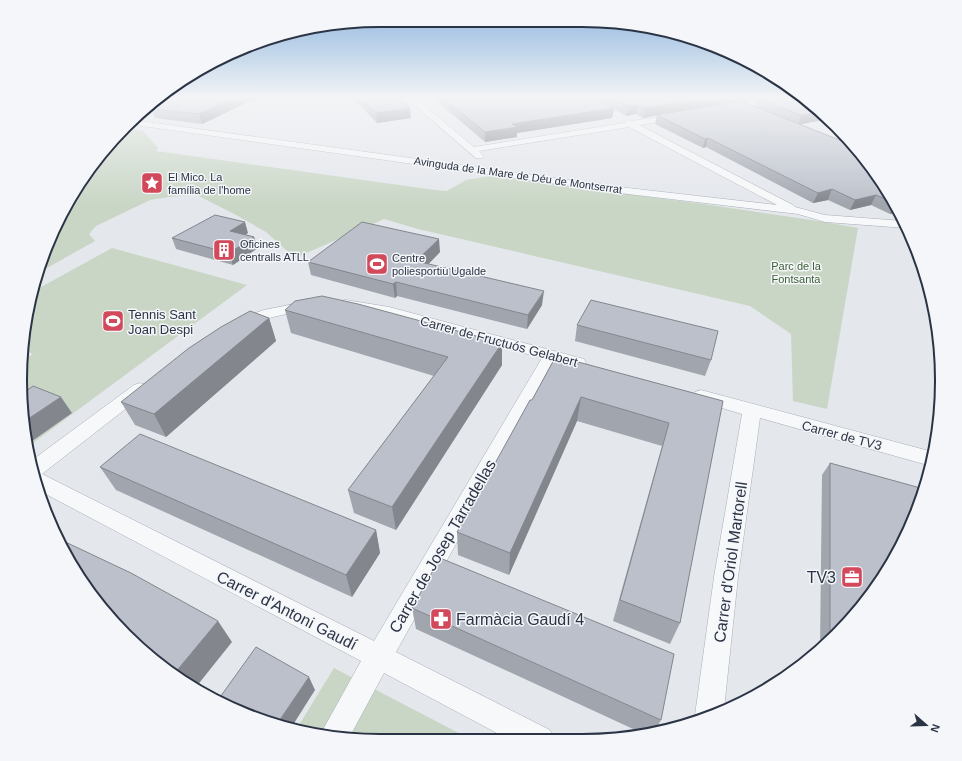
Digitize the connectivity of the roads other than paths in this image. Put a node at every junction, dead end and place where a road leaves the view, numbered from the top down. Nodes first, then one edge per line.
1 (207, 133) edge
2 (451, 133) edge
3 (578, 133) edge
4 (647, 133) edge
5 (471, 150) junction
6 (438, 164) junction
7 (499, 173) junction
8 (735, 178) junction
9 (712, 201) junction
10 (798, 211) junction
11 (899, 224) edge
12 (225, 330) edge
13 (552, 356) junction
14 (592, 366) edge
15 (152, 380) edge
16 (688, 393) edge
17 (752, 410) junction
18 (926, 457) edge
19 (38, 467) edge
20 (43, 484) edge
21 (378, 658) junction
22 (710, 710) edge
23 (337, 731) edge
24 (528, 734) edge

1 - 6 street, Avinguda de la Mare de Déu de Montserrat
2 - 5 street
3 - 5 street
4 - 8 street
5 - 6 street
5 - 7 street
6 - 7 street, Avinguda de la Mare de Déu de Montserrat
7 - 9 street, Avinguda de la Mare de Déu de Montserrat
8 - 9 street
8 - 10 street
9 - 10 street, Avinguda de la Mare de Déu de Montserrat
10 - 11 street, Avinguda de la Mare de Déu de Montserrat
12 - 13 street, Carrer de Fructuós Gelabert
13 - 14 street, Carrer de Fructuós Gelabert
13 - 21 street, Carrer de Josep Tarradellas
15 - 19 street
16 - 17 street
17 - 18 street, Carrer de TV3
17 - 22 street, Carrer d'Oriol Martorell
20 - 21 street, Carrer d'Antoni Gaudí
21 - 23 street, Carrer de Josep Tarradellas
21 - 24 street, Carrer d'Antoni Gaudí

